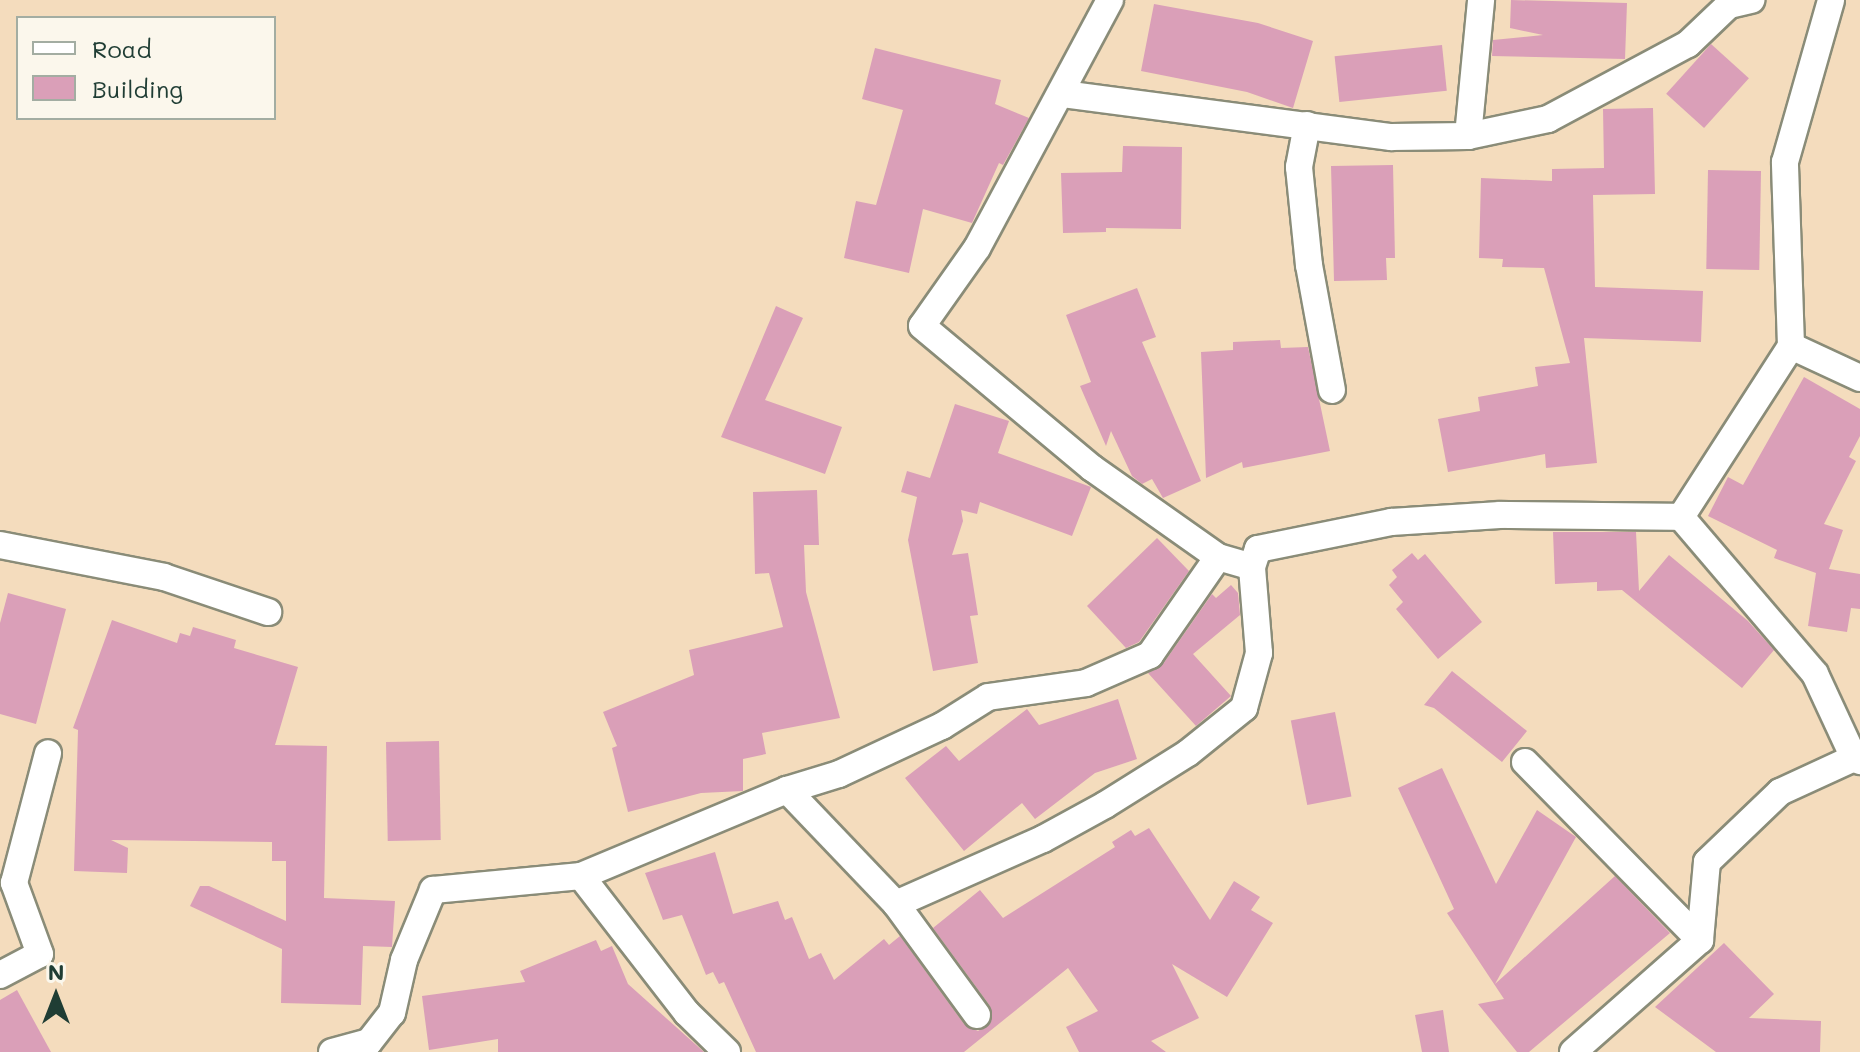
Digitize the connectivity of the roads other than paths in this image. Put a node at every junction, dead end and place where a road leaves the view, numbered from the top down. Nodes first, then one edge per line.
1 (1110, 0) edge
2 (1481, 0) edge
3 (1751, 0) edge
4 (1831, 0) edge
5 (1063, 94) junction
6 (1307, 125) junction
7 (1468, 136) junction
8 (1791, 346) junction
9 (1860, 378) edge
10 (1332, 390) dead end
11 (1681, 517) junction
12 (0, 545) edge
13 (1218, 557) junction
14 (1252, 567) junction
15 (268, 612) dead end
16 (48, 753) dead end
17 (1857, 760) edge
18 (1525, 762) dead end
19 (787, 790) junction
20 (581, 876) junction
21 (7, 882) edge
22 (896, 904) junction
23 (1700, 940) junction
24 (0, 975) edge
25 (977, 1015) dead end
26 (332, 1052) edge
27 (727, 1052) edge
28 (1573, 1052) edge

1 - 5 street
2 - 7 street
3 - 7 street
4 - 8 street
5 - 6 street
5 - 13 street
6 - 7 street
6 - 10 street
8 - 9 street
8 - 11 street
11 - 14 street
11 - 17 street
12 - 15 street
13 - 14 street
13 - 19 street
14 - 22 street
16 - 21 street
17 - 23 street
18 - 23 street
19 - 20 street
19 - 22 street
20 - 26 street
20 - 27 street
21 - 24 street
22 - 25 street
23 - 28 street

